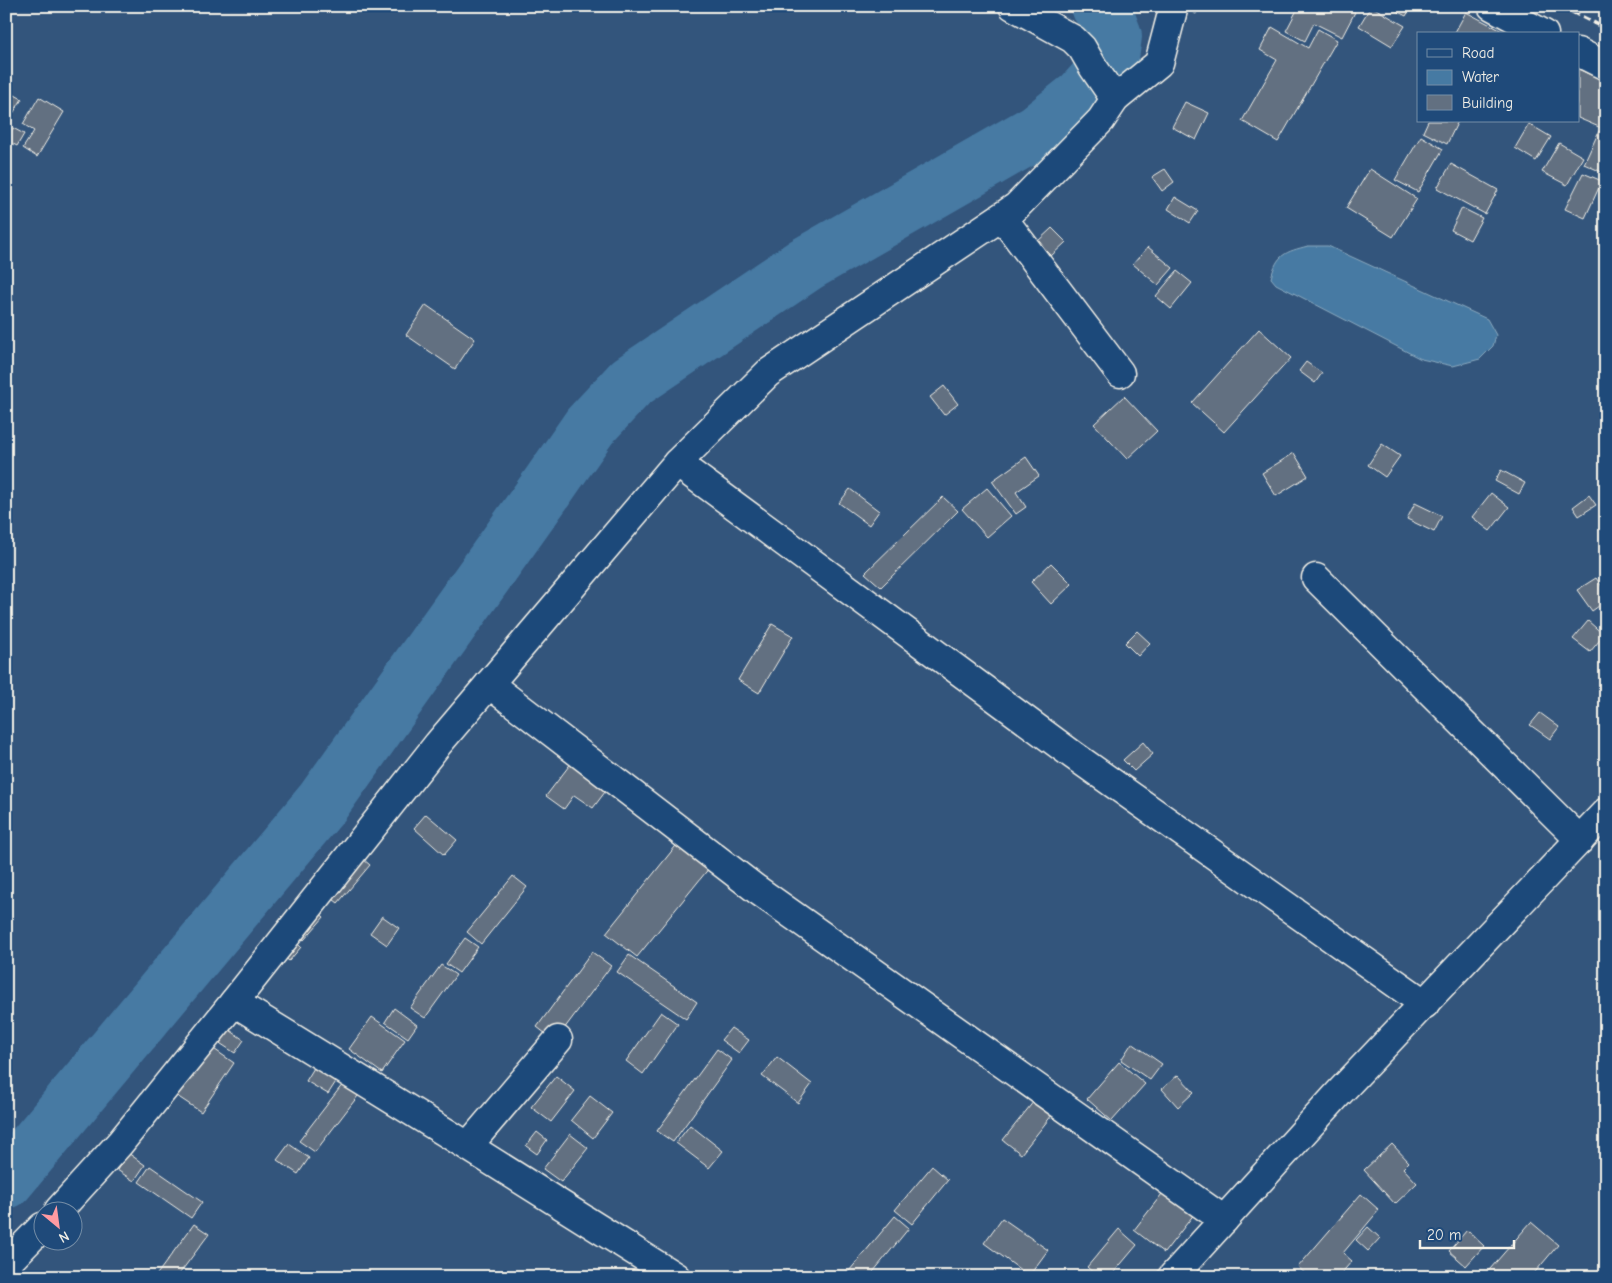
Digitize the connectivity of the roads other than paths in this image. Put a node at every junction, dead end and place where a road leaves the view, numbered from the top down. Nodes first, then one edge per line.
1 (1013, 6) edge
2 (1174, 6) edge
3 (1492, 6) edge
4 (1540, 32) edge
5 (1580, 53) edge
6 (1606, 66) edge
7 (1113, 96) junction
8 (1002, 217) junction
9 (1120, 373) dead end
10 (677, 463) junction
11 (1316, 578) dead end
12 (489, 684) junction
13 (1606, 812) edge
14 (1580, 840) junction
15 (234, 1002) junction
16 (1425, 1004) junction
17 (558, 1040) dead end
18 (468, 1146) junction
19 (68, 1200) edge
20 (1224, 1220) junction
21 (32, 1237) edge
22 (6, 1264) edge
23 (676, 1277) edge
24 (1172, 1277) edge

1 - 7 street
2 - 7 street
3 - 4 street
5 - 6 street
7 - 8 street
8 - 9 street
8 - 10 street
10 - 12 street
10 - 16 street
11 - 14 street
12 - 15 street
12 - 20 street
13 - 14 street
14 - 16 street
15 - 18 street
15 - 19 street
16 - 20 street
17 - 18 street
18 - 23 street
20 - 24 street
21 - 22 street

